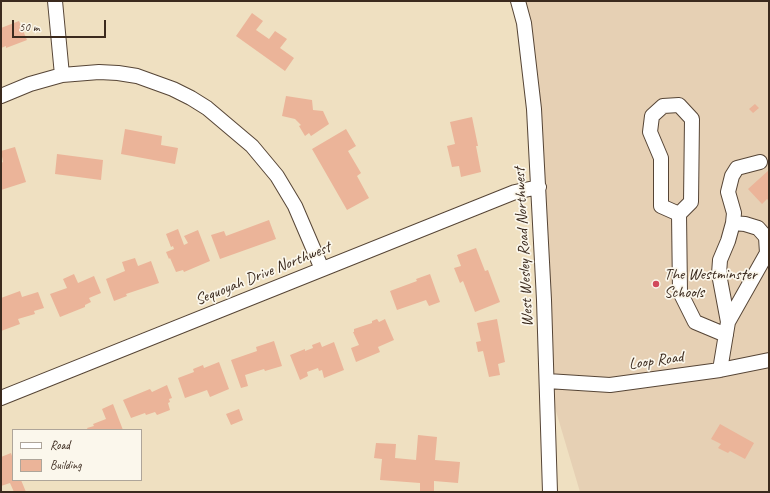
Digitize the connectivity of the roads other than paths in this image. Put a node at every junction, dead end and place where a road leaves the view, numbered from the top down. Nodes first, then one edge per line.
1 (55, 1) edge
2 (518, 1) edge
3 (62, 75) junction
4 (1, 96) edge
5 (760, 162) dead end
6 (539, 187) junction
7 (679, 214) junction
8 (733, 223) junction
9 (322, 269) junction
10 (727, 328) junction
11 (769, 360) edge
12 (720, 370) junction
13 (546, 381) junction
14 (1, 398) edge
15 (550, 492) edge

1 - 3 street
2 - 6 street, West Wesley Road Northwest
3 - 4 street
3 - 9 street
5 - 8 street
6 - 9 street, Sequoyah Drive Northwest
6 - 13 street, West Wesley Road Northwest
7 - 7 street
7 - 10 street
8 - 10 street
8 - 10 street
9 - 14 street, Sequoyah Drive Northwest
10 - 12 street
11 - 12 street, Loop Road
12 - 13 street, Loop Road
13 - 15 street, West Wesley Road Northwest

